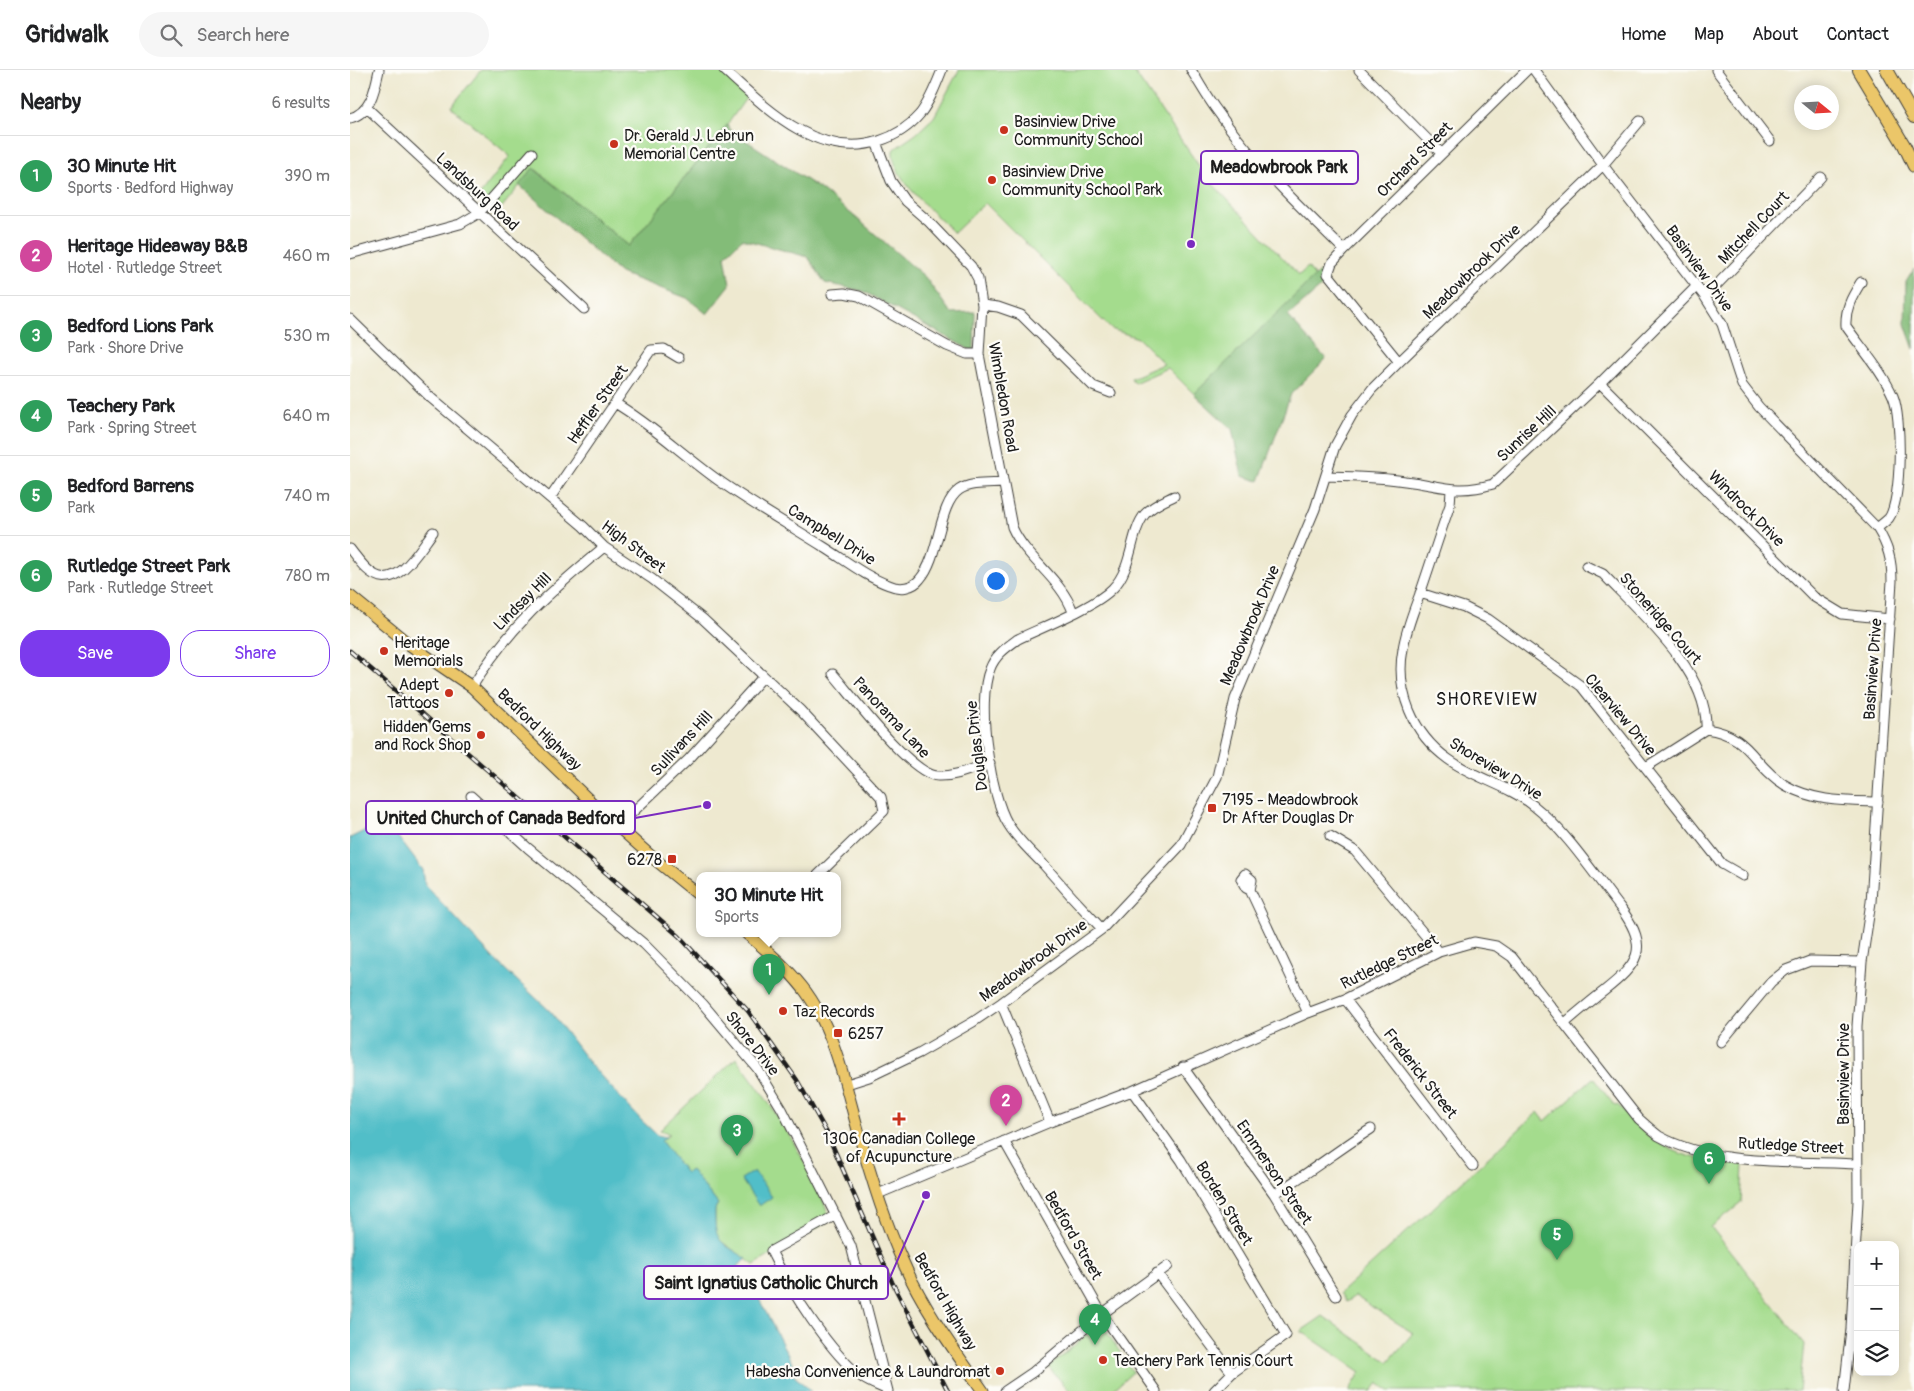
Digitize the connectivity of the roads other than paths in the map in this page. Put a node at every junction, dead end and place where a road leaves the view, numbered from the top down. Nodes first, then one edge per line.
1 (379, 70) edge
2 (724, 70) edge
3 (942, 70) edge
4 (1191, 70) edge
5 (1359, 70) edge
6 (1527, 70) edge
7 (1534, 70) edge
8 (1716, 70) edge
9 (1859, 70) edge
10 (1887, 70) edge
11 (367, 108) junction
12 (1914, 117) edge
13 (350, 118) edge
14 (1640, 121) dead end
15 (1770, 141) dead end
16 (876, 142) junction
17 (532, 153) dead end
18 (1440, 153) junction
19 (1603, 165) junction
20 (1914, 166) edge
21 (1821, 177) dead end
22 (479, 212) junction
23 (1344, 250) junction
24 (350, 254) edge
25 (1861, 282) dead end
26 (1697, 286) junction
27 (832, 294) dead end
28 (1705, 297) junction
29 (982, 305) junction
30 (584, 309) dead end
31 (350, 319) edge
32 (979, 354) junction
33 (679, 358) dead end
34 (1399, 362) junction
35 (1600, 383) junction
36 (1111, 393) dead end
37 (615, 403) junction
38 (1327, 476) junction
39 (1003, 483) junction
40 (1451, 490) junction
41 (1174, 496) dead end
42 (550, 498) junction
43 (1878, 528) junction
44 (433, 532) dead end
45 (604, 547) junction
46 (350, 550) edge
47 (1586, 566) dead end
48 (1420, 593) junction
49 (350, 596) edge
50 (1073, 612) junction
51 (1890, 619) junction
52 (833, 674) dead end
53 (763, 677) junction
54 (472, 687) junction
55 (1706, 729) junction
56 (990, 762) junction
57 (1646, 767) junction
58 (471, 796) dead end
59 (1878, 802) junction
60 (618, 826) junction
61 (1330, 836) dead end
62 (822, 872) edge
63 (1742, 876) dead end
64 (1250, 890) dead end
65 (696, 893) edge
66 (1102, 929) junction
67 (754, 937) edge
68 (1438, 952) junction
69 (1862, 962) junction
70 (1345, 1000) junction
71 (1001, 1003) junction
72 (1308, 1013) junction
73 (1564, 1023) junction
74 (1721, 1042) dead end
75 (1184, 1067) junction
76 (847, 1084) junction
77 (1132, 1091) junction
78 (1050, 1122) junction
79 (1371, 1129) dead end
80 (1004, 1141) junction
81 (1858, 1164) junction
82 (1473, 1166) dead end
83 (878, 1194) junction
84 (1274, 1194) junction
85 (836, 1215) junction
86 (1168, 1266) dead end
87 (1158, 1273) junction
88 (1336, 1296) dead end
89 (1102, 1314) junction
90 (1232, 1373) junction
91 (887, 1390) edge
92 (983, 1391) edge
93 (1005, 1391) edge
94 (1156, 1391) edge
95 (1214, 1391) edge
96 (1844, 1391) edge

1 - 11 street
2 - 16 street
3 - 16 street
4 - 23 street
5 - 18 street
6 - 18 street, Orchard Street
7 - 19 street, Basinview Drive
8 - 15 street
9 - 20 highway
10 - 12 highway
11 - 13 street
11 - 22 street, Landsburg Road
14 - 19 street, Meadowbrook Drive
16 - 29 street, Wimbledon Road
17 - 22 street
18 - 23 street, Orchard Street
19 - 26 street, Basinview Drive
19 - 34 street, Meadowbrook Drive
21 - 28 street, Mitchell Court
22 - 24 street
22 - 30 street, Landsburg Road
23 - 34 street, Orchard Street
25 - 43 street
26 - 28 street, Basinview Drive
26 - 35 street, Sunrise Hill
27 - 32 street
28 - 43 street, Basinview Drive
29 - 32 street, Wimbledon Road
29 - 36 street
31 - 42 street, High Street
32 - 39 street, Wimbledon Road
33 - 37 street, Heffler Street
34 - 38 street, Meadowbrook Drive
35 - 40 street, Sunrise Hill
35 - 51 street, Windrock Drive
37 - 39 street, Campbell Drive
37 - 42 street, Heffler Street
38 - 40 street, Sunrise Hill
38 - 66 street, Meadowbrook Drive
39 - 50 street, Wimbledon Road
40 - 48 street, Shoreview Drive
41 - 50 street, Douglas Drive
42 - 45 street, High Street
43 - 51 street, Basinview Drive
44 - 46 street
45 - 53 street, High Street
45 - 54 street, Lindsay Hill
47 - 55 street, Stoneridge Court
48 - 57 street, Clearview Drive
48 - 73 street, Shoreview Drive
49 - 54 main road, Bedford Highway
50 - 56 street, Douglas Drive
51 - 59 street, Basinview Drive
52 - 56 street, Panorama Lane
53 - 60 street, Sullivans Hill
53 - 62 street, High Street
54 - 60 main road, Bedford Highway
55 - 57 street
55 - 59 street
56 - 66 street, Douglas Drive
57 - 63 street, Clearview Drive
58 - 85 street, Shore Drive
59 - 69 street, Basinview Drive
60 - 65 main road, Bedford Highway
61 - 68 street
64 - 72 street
66 - 71 street, Meadowbrook Drive
67 - 76 main road, Bedford Highway
68 - 70 street, Rutledge Street
68 - 73 street, Rutledge Street
69 - 74 street
69 - 81 street, Basinview Drive
70 - 72 street, Rutledge Street
70 - 82 street, Frederick Street
71 - 76 street, Meadowbrook Drive
71 - 78 street
72 - 75 street, Rutledge Street
73 - 81 street, Rutledge Street
75 - 77 street, Rutledge Street
75 - 84 street, Emmerson Street
76 - 83 main road, Bedford Highway
77 - 78 street, Rutledge Street
77 - 90 street, Borden Street
78 - 80 street, Rutledge Street
79 - 84 street
80 - 83 street, Rutledge Street
80 - 89 street, Bedford Street
81 - 96 street, Basinview Drive
83 - 92 main road, Bedford Highway
84 - 88 street, Emmerson Street
85 - 91 street, Shore Drive
85 - 91 street
86 - 87 street
87 - 89 street
87 - 90 street
89 - 93 street
89 - 94 street, Bedford Street
90 - 95 street

